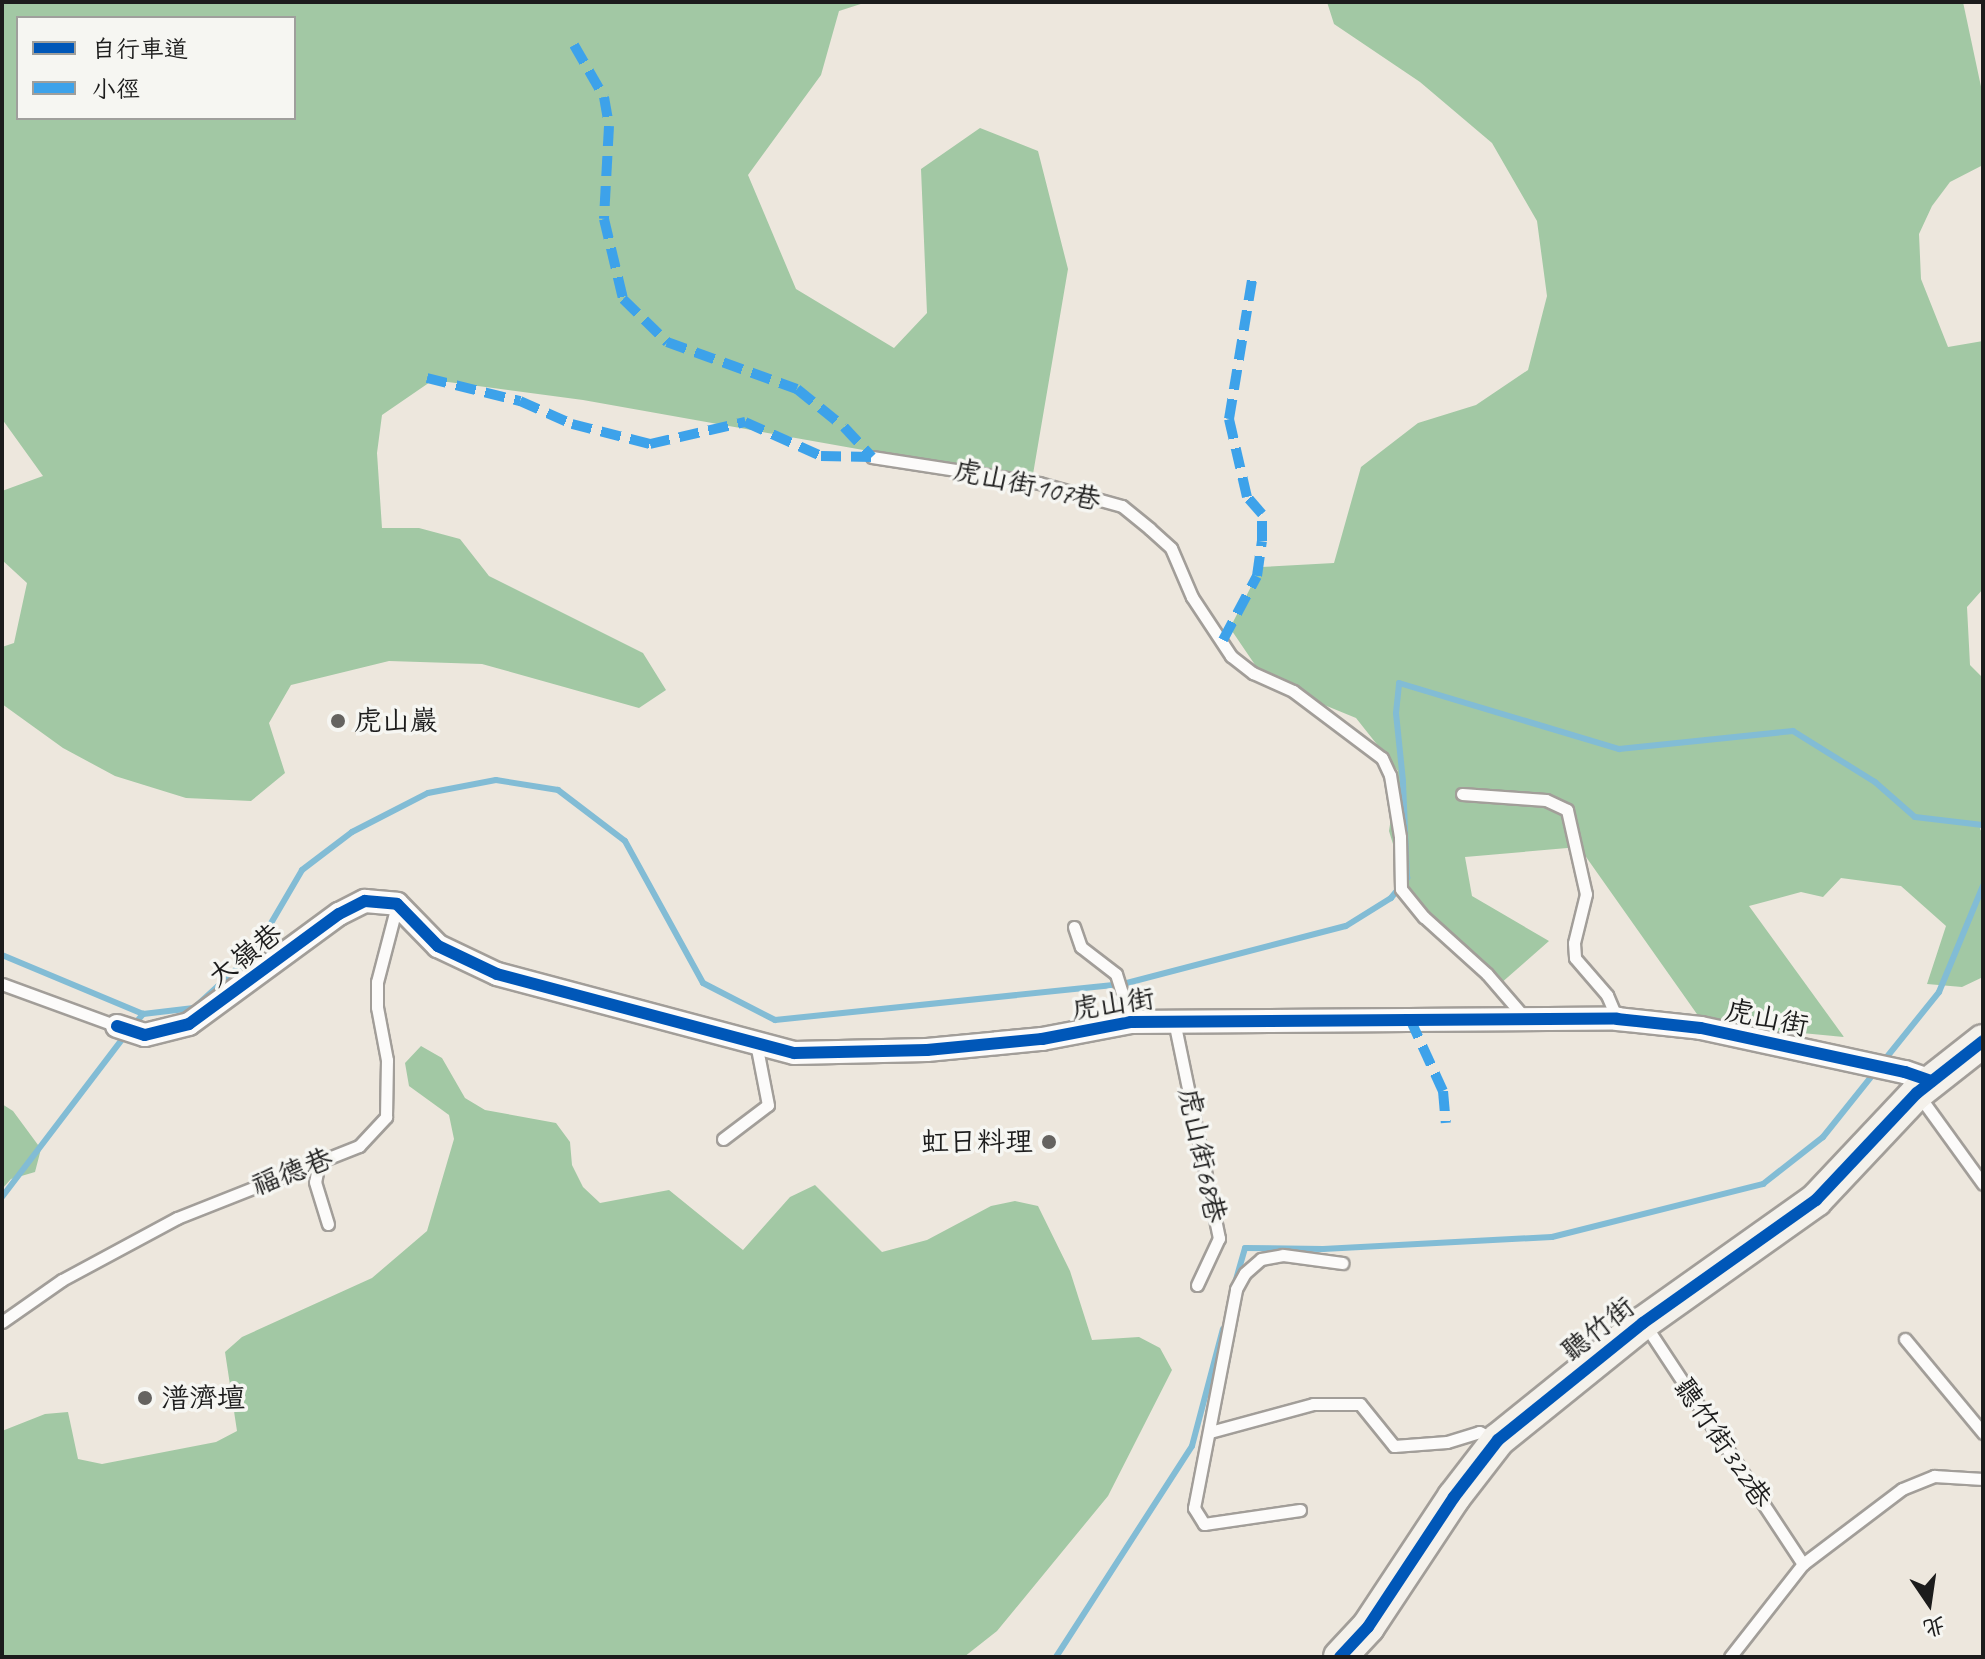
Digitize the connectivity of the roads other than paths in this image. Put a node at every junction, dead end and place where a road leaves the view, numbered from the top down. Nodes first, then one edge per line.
1 (872, 457) dead end
2 (1462, 794) dead end
3 (397, 904) junction
4 (1074, 927) dead end
5 (2, 984) edge
6 (1525, 1018) junction
7 (1617, 1019) junction
8 (1174, 1021) junction
9 (1131, 1022) junction
10 (117, 1026) joint
11 (1983, 1041) edge
12 (756, 1043) junction
13 (1918, 1082) junction
14 (723, 1139) dead end
15 (319, 1162) junction
16 (1983, 1184) edge
17 (328, 1224) dead end
18 (1342, 1263) dead end
19 (1197, 1285) dead end
20 (2, 1322) edge
21 (1643, 1323) junction
22 (1905, 1339) dead end
23 (1210, 1432) junction
24 (1983, 1433) edge
25 (1498, 1440) junction
26 (1983, 1479) edge
27 (1300, 1510) dead end
28 (1803, 1564) junction
29 (1340, 1657) edge
30 (1730, 1657) edge

1 - 6 lane, 虎山街107巷
2 - 7 lane
3 - 10 street, 大嶺巷
3 - 12 street, 虎山街
3 - 15 lane, 福德巷
4 - 9 lane
5 - 10 lane, 大嶺巷
6 - 7 street, 虎山街
6 - 8 street, 虎山街
7 - 13 street, 虎山街
8 - 9 street, 虎山街
8 - 19 lane, 虎山街68巷
9 - 12 street, 虎山街
11 - 13 street
12 - 14 lane
13 - 16 lane
13 - 21 street, 聽竹街
15 - 17 lane
15 - 20 lane, 福德巷
18 - 23 lane
21 - 25 street, 聽竹街
21 - 28 lane, 聽竹街322巷
22 - 24 lane
23 - 25 lane
23 - 27 lane
25 - 29 street, 聽竹街
26 - 28 lane
28 - 30 lane

